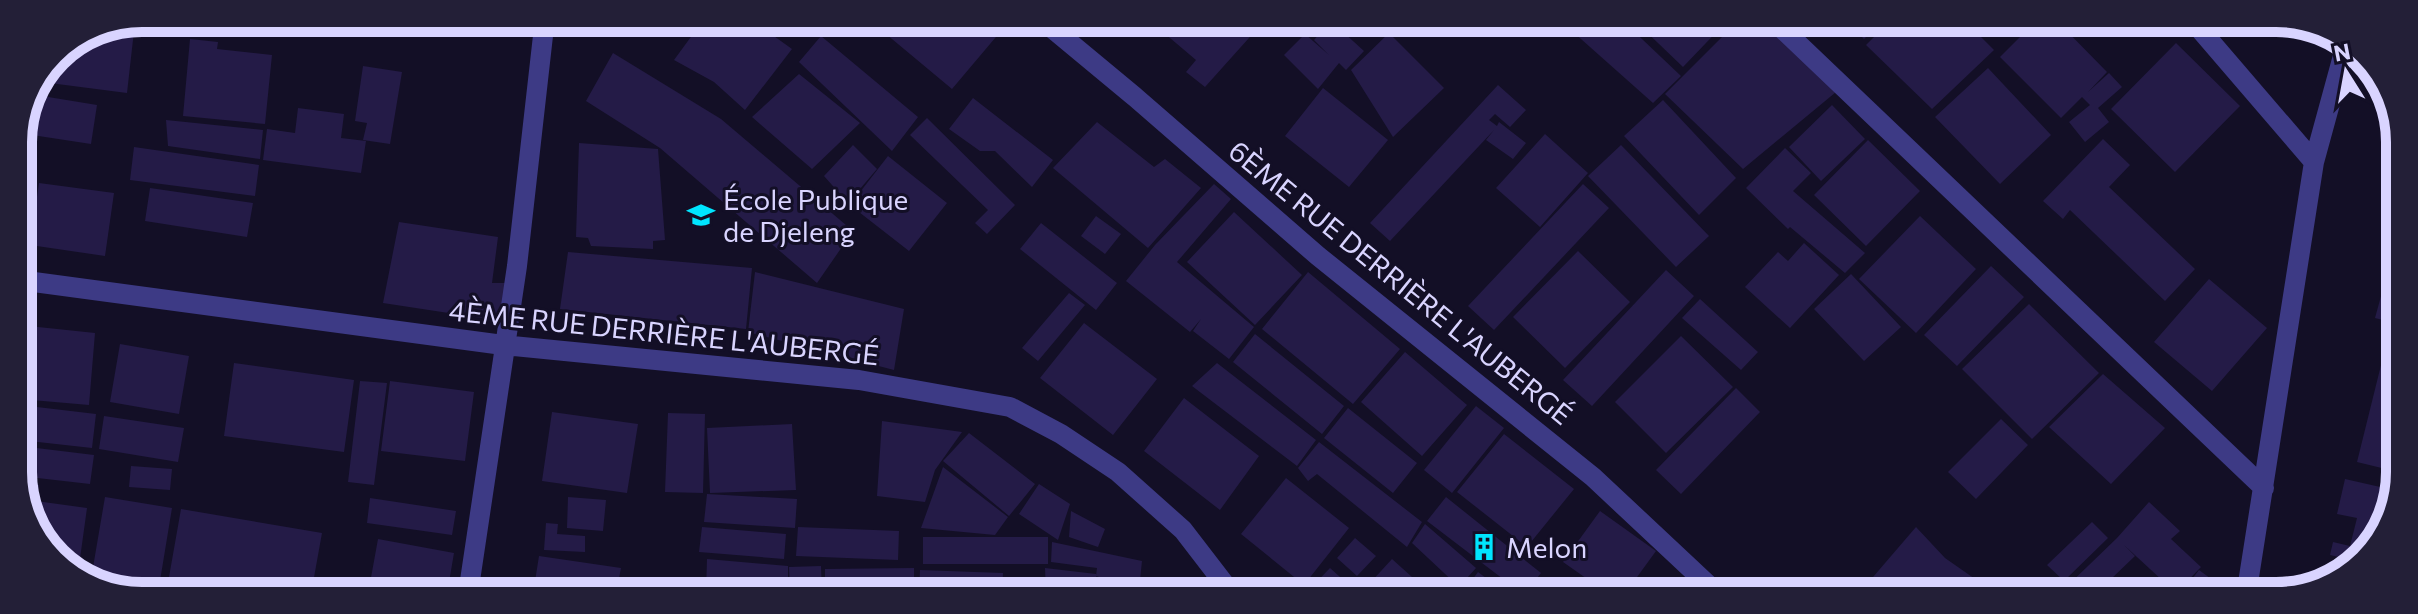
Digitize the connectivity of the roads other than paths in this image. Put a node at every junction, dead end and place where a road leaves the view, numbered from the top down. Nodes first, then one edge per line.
1 (543, 32) edge
2 (1057, 32) edge
3 (1786, 32) edge
4 (2202, 32) edge
5 (2343, 55) edge
6 (2314, 162) junction
7 (32, 282) edge
8 (503, 345) junction
9 (2264, 488) junction
10 (470, 582) edge
11 (1223, 582) edge
12 (1705, 582) edge
13 (2248, 582) edge

1 - 8 street
2 - 12 street, 6ÈME RUE DERRIÈRE L'AUBERGÉ
3 - 9 street
4 - 6 street
5 - 6 street
6 - 9 street
7 - 8 street, 4ÈME RUE DERRIÈRE L'AUBERGÉ
8 - 10 street
8 - 11 street, 4ÈME RUE DERRIÈRE L'AUBERGÉ
9 - 13 street

